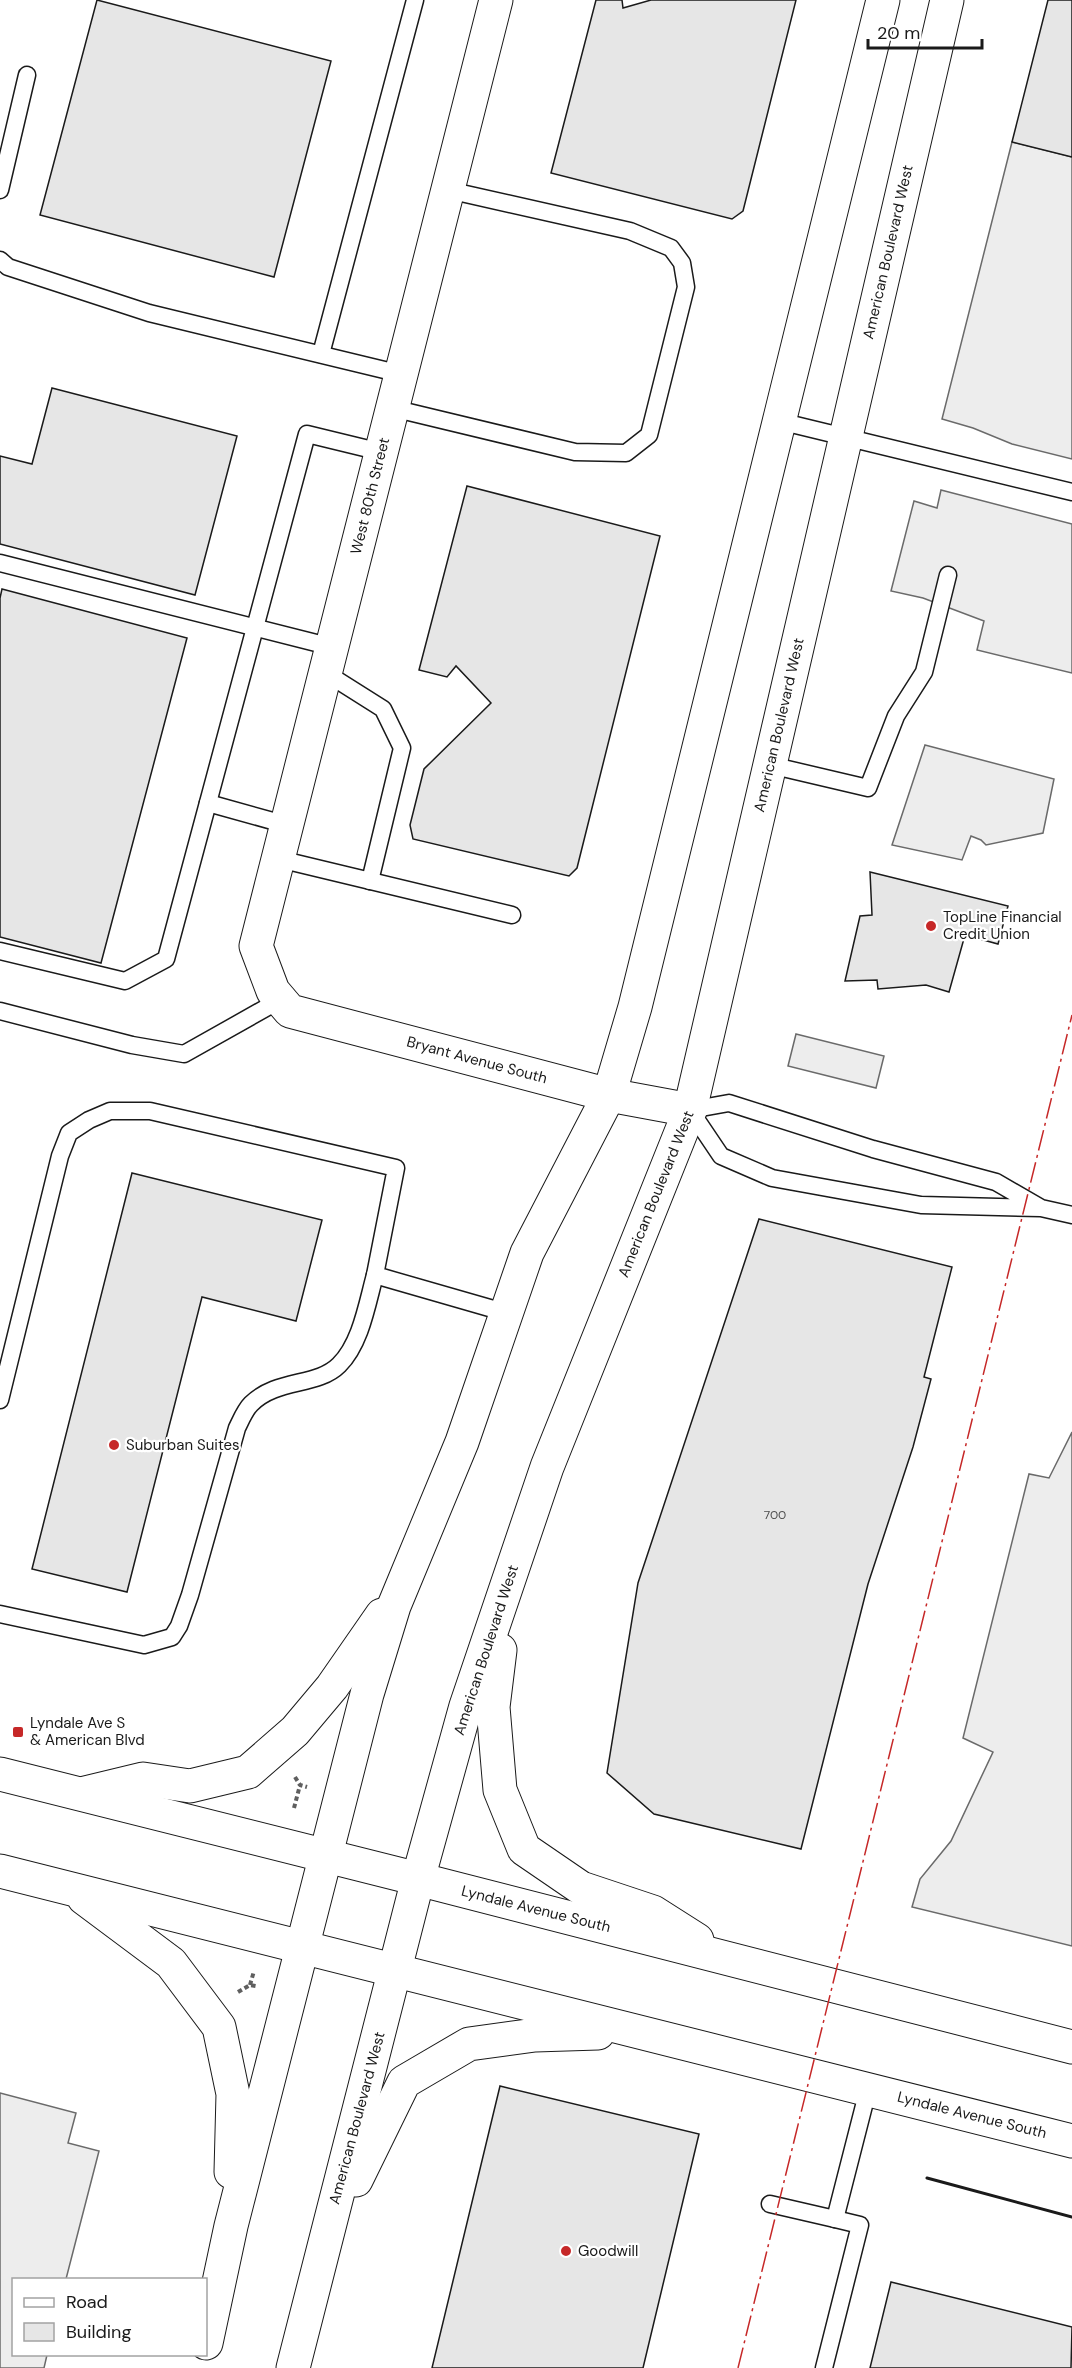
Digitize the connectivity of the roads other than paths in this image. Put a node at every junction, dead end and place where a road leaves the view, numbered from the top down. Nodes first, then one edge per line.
1 (415, 0) edge
2 (496, 0) edge
3 (883, 0) edge
4 (947, 0) edge
5 (27, 75) dead end
6 (0, 190) edge
7 (448, 190) junction
8 (0, 260) edge
9 (321, 354) junction
10 (401, 374) junction
11 (392, 408) junction
12 (779, 421) junction
13 (846, 438) junction
14 (381, 452) junction
15 (1072, 492) edge
16 (0, 563) edge
17 (948, 575) dead end
18 (256, 628) junction
19 (329, 660) junction
20 (770, 765) junction
21 (208, 804) junction
22 (287, 825) junction
23 (279, 858) junction
24 (370, 881) junction
25 (512, 915) dead end
26 (0, 951) edge
27 (277, 996) junction
28 (0, 1011) edge
29 (609, 1095) junction
30 (690, 1110) junction
31 (1041, 1208) junction
32 (1072, 1215) edge
33 (375, 1275) junction
34 (507, 1313) junction
35 (0, 1400) edge
36 (405, 1581) junction
37 (508, 1584) junction
38 (0, 1614) edge
39 (0, 1774) edge
40 (81, 1794) junction
41 (326, 1855) junction
42 (0, 1871) edge
43 (418, 1879) junction
44 (73, 1889) junction
45 (303, 1947) junction
46 (724, 1957) junction
47 (396, 1971) junction
48 (638, 2031) junction
49 (1072, 2047) edge
50 (868, 2090) junction
51 (1072, 2141) edge
52 (770, 2204) dead end
53 (835, 2219) junction
54 (231, 2226) junction
55 (323, 2247) junction
56 (207, 2338) edge
57 (293, 2368) edge
58 (824, 2368) edge

1 - 9 lane
2 - 7 main road, West 80th Street
3 - 12 main road
4 - 13 main road, American Boulevard West
5 - 6 lane
7 - 10 main road, West 80th Street
7 - 11 lane
8 - 9 lane
9 - 10 lane
10 - 11 main road, West 80th Street
11 - 14 main road, West 80th Street
12 - 13 lane
12 - 29 main road
13 - 15 lane
13 - 20 main road, American Boulevard West
14 - 18 lane
14 - 19 main road, West 80th Street
16 - 18 lane
17 - 20 lane
18 - 19 lane
18 - 21 lane
19 - 22 main road, West 80th Street
19 - 24 lane
20 - 30 main road, American Boulevard West
21 - 22 lane
21 - 26 lane
22 - 23 main road, West 80th Street
23 - 24 lane
23 - 27 main road, West 80th Street
24 - 25 lane
27 - 28 lane
27 - 29 main road, Bryant Avenue South
29 - 30 main road, Bryant Avenue South
29 - 34 main road
30 - 31 lane
30 - 31 lane
30 - 37 main road, American Boulevard West
31 - 32 lane
33 - 34 lane
33 - 35 lane
33 - 38 lane
34 - 36 main road
36 - 40 main road
36 - 41 main road
37 - 43 main road, American Boulevard West
37 - 46 main road
39 - 40 main road, Lyndale Avenue South
40 - 41 main road, Lyndale Avenue South
41 - 43 main road, Lyndale Avenue South
41 - 45 main road
42 - 44 main road, Lyndale Avenue South
43 - 46 main road, Lyndale Avenue South
43 - 47 main road, American Boulevard West
44 - 45 main road, Lyndale Avenue South
44 - 54 main road
45 - 47 main road, Lyndale Avenue South
45 - 54 main road
46 - 49 main road, Lyndale Avenue South
47 - 48 main road, Lyndale Avenue South
47 - 55 main road, American Boulevard West
48 - 50 main road, Lyndale Avenue South
48 - 55 main road
50 - 51 main road, Lyndale Avenue South
50 - 53 lane
52 - 53 lane
53 - 58 lane
54 - 56 main road
55 - 57 main road, American Boulevard West

